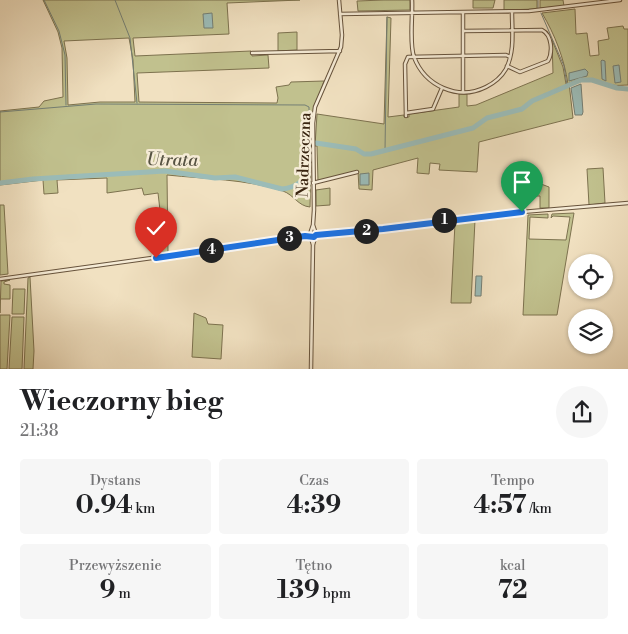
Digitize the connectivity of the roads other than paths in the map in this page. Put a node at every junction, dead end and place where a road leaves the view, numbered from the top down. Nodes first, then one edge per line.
1 (338, 0) edge
2 (412, 0) edge
3 (620, 0) edge
4 (593, 2) edge
5 (512, 12) junction
6 (413, 13) junction
7 (463, 13) junction
8 (340, 14) junction
9 (512, 30) junction
10 (463, 31) junction
11 (340, 51) junction
12 (252, 53) dead end
13 (414, 56) junction
14 (462, 56) junction
15 (510, 57) junction
16 (507, 66) junction
17 (442, 88) junction
18 (463, 92) junction
19 (357, 172) dead end
20 (313, 183) junction
21 (628, 203) edge
22 (313, 234) junction
23 (0, 279) edge
24 (311, 369) edge

1 - 8 street, Nadrzeczna
2 - 6 street
3 - 4 street
4 - 5 street
5 - 7 street
5 - 9 street
6 - 7 street
6 - 8 street
6 - 13 street
7 - 10 street
8 - 11 street, Nadrzeczna
9 - 10 street
9 - 15 street
9 - 16 street
10 - 14 street
11 - 12 street
11 - 20 street, Nadrzeczna
13 - 14 street
13 - 17 street
13 - 17 street
14 - 15 street
14 - 18 street
15 - 16 street
16 - 18 street
17 - 18 street
19 - 20 street
20 - 22 street, Nadrzeczna
21 - 22 street
22 - 23 street
22 - 24 street, Nadrzeczna

